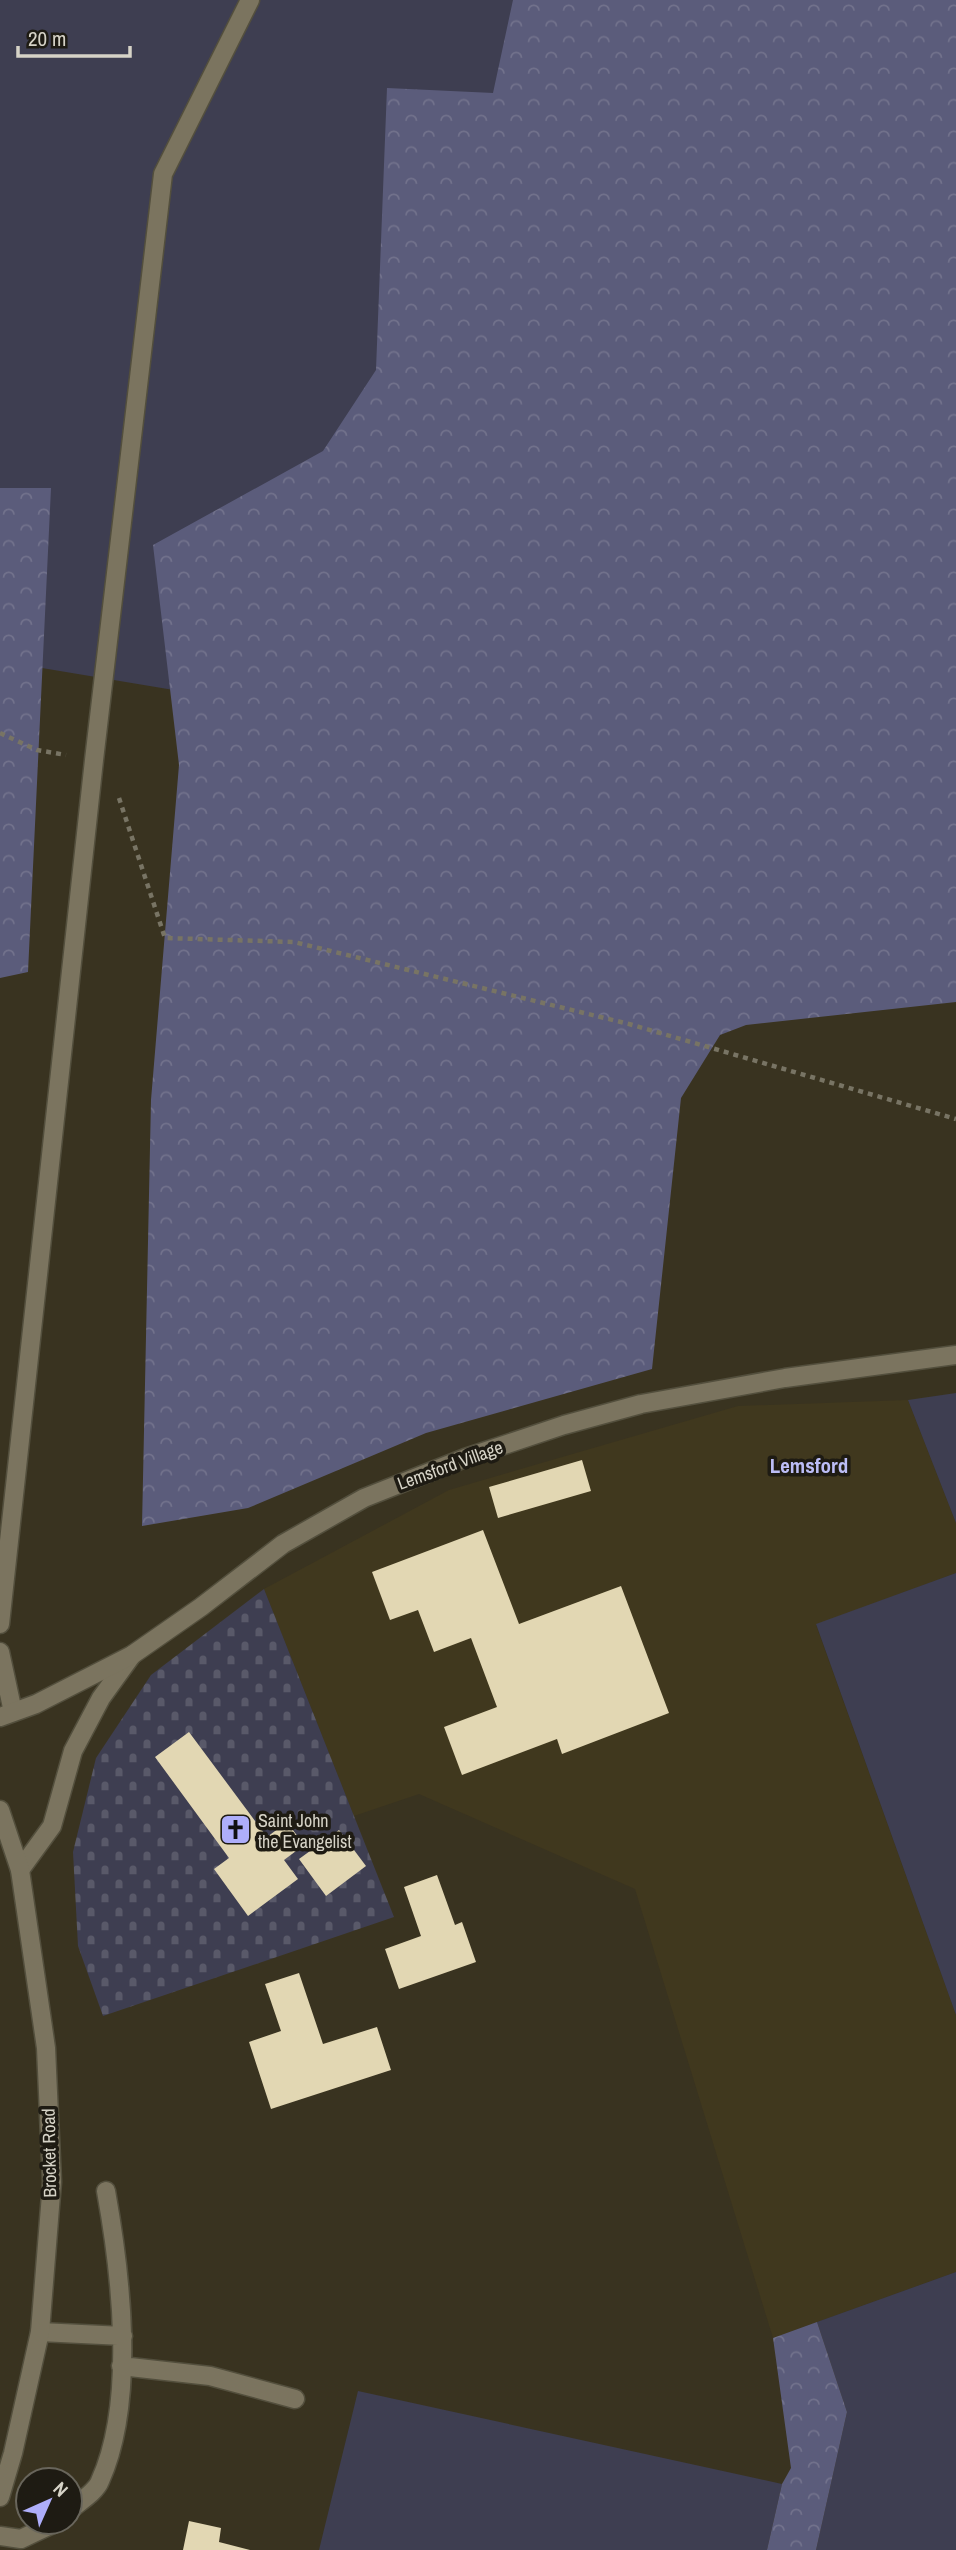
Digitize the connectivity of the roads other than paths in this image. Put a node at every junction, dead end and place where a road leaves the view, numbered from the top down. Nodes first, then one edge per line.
1 (250, 0) edge
2 (956, 1355) edge
3 (0, 1624) edge
4 (0, 1651) edge
5 (132, 1655) junction
6 (6, 1714) edge
7 (0, 1810) edge
8 (20, 1870) junction
9 (106, 2191) dead end
10 (40, 2332) junction
11 (122, 2336) junction
12 (121, 2367) junction
13 (295, 2399) dead end
14 (0, 2497) edge
15 (84, 2497) edge
16 (0, 2536) edge
17 (27, 2536) edge

1 - 3 street
2 - 5 street, Lemsford Village
4 - 6 street
5 - 6 street, Lemsford Village
5 - 8 street
7 - 8 street, Brocket Road
8 - 10 street, Brocket Road
9 - 11 street
10 - 11 street
10 - 14 street, Brocket Road
11 - 12 street
12 - 13 street
12 - 15 street
16 - 17 street

